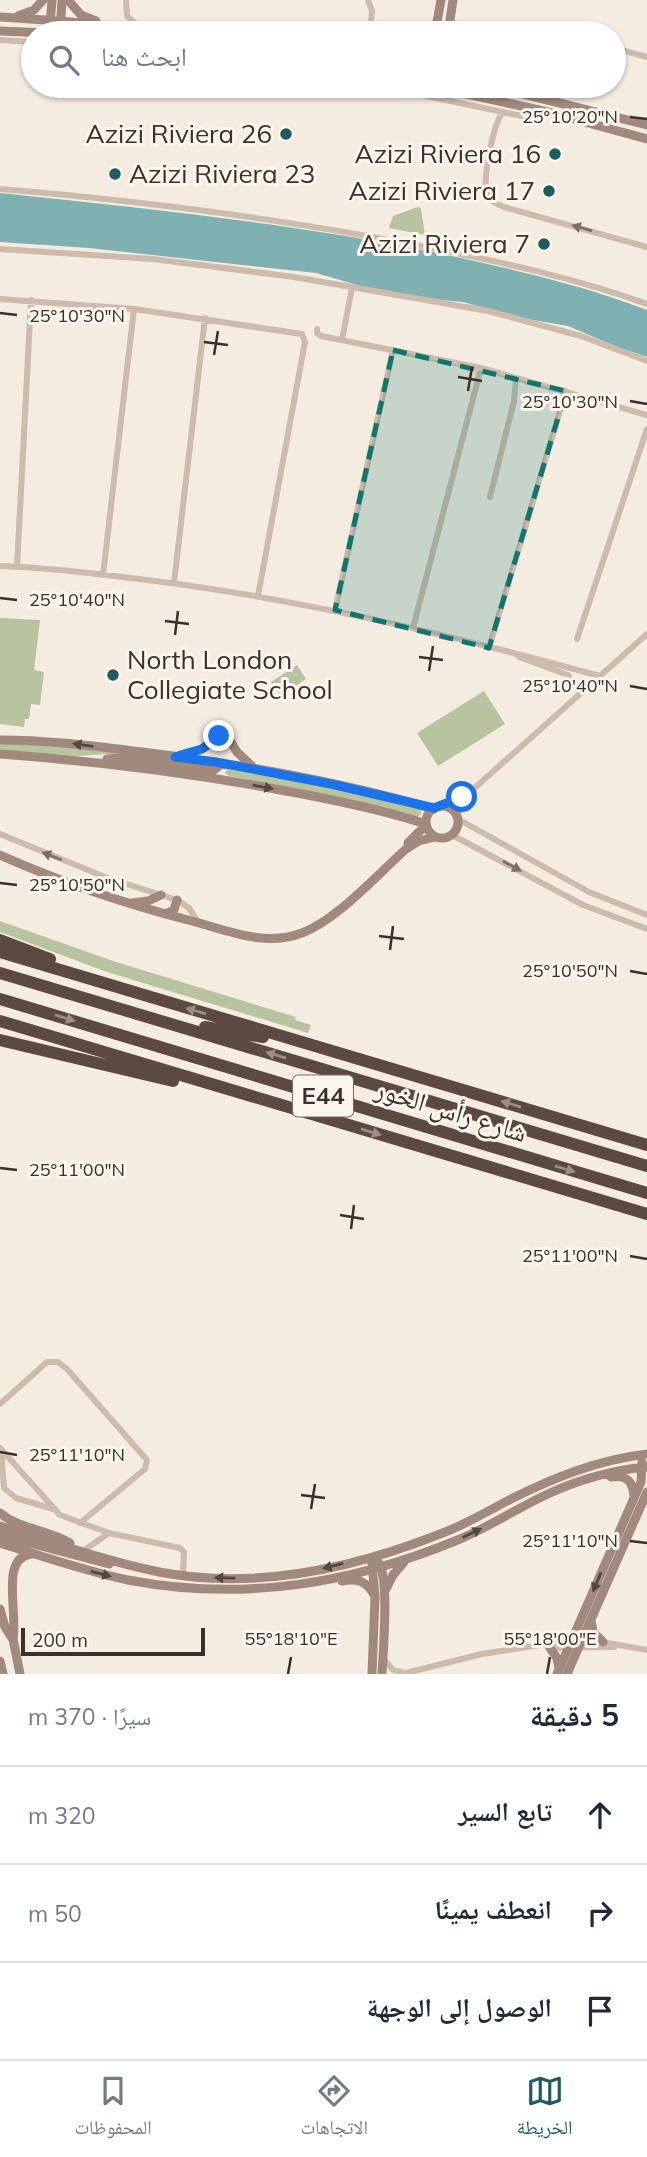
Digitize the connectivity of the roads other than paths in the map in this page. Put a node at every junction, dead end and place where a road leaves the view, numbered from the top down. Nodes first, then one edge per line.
1 (43, 0) edge
2 (52, 0) edge
3 (62, 0) edge
4 (68, 0) edge
5 (126, 0) edge
6 (368, 0) edge
7 (441, 0) edge
8 (453, 0) edge
9 (5, 18) edge
10 (56, 21) junction
11 (98, 21) edge
12 (133, 21) edge
13 (371, 21) edge
14 (437, 21) edge
15 (450, 21) edge
16 (0, 31) edge
17 (21, 32) edge
18 (0, 40) edge
19 (21, 41) edge
20 (626, 51) edge
21 (647, 57) edge
22 (436, 98) edge
23 (488, 98) edge
24 (549, 98) edge
25 (503, 112) junction
26 (548, 112) junction
27 (647, 125) edge
28 (647, 139) edge
29 (0, 189) edge
30 (647, 247) edge
31 (0, 249) edge
32 (352, 288) junction
33 (0, 298) edge
34 (31, 300) junction
35 (647, 304) edge
36 (134, 309) junction
37 (205, 318) junction
38 (317, 329) dead end
39 (342, 340) junction
40 (393, 350) junction
41 (647, 361) edge
42 (481, 368) junction
43 (516, 377) junction
44 (566, 391) junction
45 (647, 415) edge
46 (647, 429) edge
47 (490, 497) dead end
48 (0, 566) edge
49 (17, 567) junction
50 (103, 575) junction
51 (174, 583) junction
52 (258, 596) junction
53 (335, 610) junction
54 (413, 628) junction
55 (647, 634) edge
56 (577, 639) dead end
57 (489, 648) junction
58 (518, 656) junction
59 (600, 676) junction
60 (580, 694) junction
61 (0, 740) edge
62 (0, 754) edge
63 (175, 757) junction
64 (255, 769) junction
65 (217, 770) junction
66 (469, 793) junction
67 (437, 808) junction
68 (457, 818) junction
69 (426, 824) junction
70 (0, 834) edge
71 (452, 835) junction
72 (435, 837) junction
73 (0, 855) edge
74 (160, 895) junction
75 (177, 900) junction
76 (121, 903) junction
77 (165, 914) junction
78 (647, 915) edge
79 (199, 923) junction
80 (647, 929) edge
81 (271, 939) junction
82 (0, 940) edge
83 (0, 952) edge
84 (0, 973) edge
85 (94, 981) junction
86 (0, 999) edge
87 (147, 1017) junction
88 (0, 1021) edge
89 (0, 1033) edge
90 (0, 1040) edge
91 (326, 1048) junction
92 (56, 1052) junction
93 (207, 1082) junction
94 (647, 1144) edge
95 (647, 1166) edge
96 (647, 1193) edge
97 (627, 1208) junction
98 (647, 1214) edge
99 (647, 1222) edge
100 (0, 1404) edge
101 (0, 1448) edge
102 (643, 1460) edge
103 (578, 1482) junction
104 (551, 1492) junction
105 (647, 1492) edge
106 (634, 1497) junction
107 (55, 1509) junction
108 (0, 1513) edge
109 (80, 1523) junction
110 (0, 1526) edge
111 (109, 1533) junction
112 (0, 1535) edge
113 (0, 1543) edge
114 (81, 1551) junction
115 (36, 1554) junction
116 (372, 1556) junction
117 (409, 1559) junction
118 (139, 1567) junction
119 (376, 1568) junction
120 (183, 1576) junction
121 (294, 1587) junction
122 (1, 1588) edge
123 (380, 1594) junction
124 (0, 1609) edge
125 (592, 1619) junction
126 (13, 1640) junction
127 (603, 1642) junction
128 (575, 1644) junction
129 (624, 1645) junction
130 (532, 1646) junction
131 (550, 1648) junction
132 (647, 1650) edge
133 (383, 1656) junction
134 (0, 1661) edge
135 (561, 1673) edge
136 (2, 1674) edge
137 (20, 1674) edge
138 (372, 1674) edge
139 (382, 1674) edge
140 (403, 1674) edge

1 - 9 street
2 - 10 street
3 - 10 street
4 - 11 street
5 - 12 street
6 - 13 street
7 - 14 street
8 - 15 street
9 - 10 street
16 - 17 street
18 - 19 street
20 - 21 street
22 - 25 street
23 - 26 street
24 - 27 street
25 - 26 street
30 -> 25 street
26 - 28 street
29 - 35 street
31 - 32 street
32 - 39 street
32 - 41 street
33 - 34 street
34 - 36 street
34 - 49 street
36 - 37 street
36 - 50 street
37 - 51 street
37 - 52 street
38 - 39 street
39 - 40 street
40 - 42 street
40 - 53 street
42 - 43 street
42 - 54 street
43 - 44 street
43 - 47 street
44 - 45 street
44 - 57 street
46 - 56 street
48 - 49 street
49 - 50 street
50 - 51 street
51 - 52 street
52 - 53 street
53 - 54 street
54 - 57 street
55 - 59 street
57 - 58 street
58 - 59 street
58 - 60 street
59 - 60 street
60 - 66 street
63 -> 61 street
62 - 65 street
63 - 64 street
63 - 65 street
64 - 65 street
64 - 67 street
65 -> 69 street
66 - 67 street
66 - 68 street
67 - 68 street
67 - 69 street
68 - 71 street
68 - 78 street
69 - 72 street
69 - 81 street
74 -> 70 street
71 - 72 street
71 -> 80 street
72 - 81 street
73 - 76 street
74 - 75 street
74 - 76 street
75 - 77 street
75 - 79 street
76 - 77 street
77 - 79 street
79 - 81 street
82 - 85 highway
83 - 85 highway
84 - 87 highway, شارع رأس الخور / E44
91 -> 85 highway
86 -> 96 highway, شارع رأس الخور / E44
87 - 91 highway
95 -> 87 highway, شارع رأس الخور / E44
88 - 93 highway
89 - 92 highway
90 - 92 highway
94 -> 91 highway
92 - 93 highway
93 -> 97 highway
97 - 98 highway
97 - 99 highway
100 - 109 street
101 - 107 street
101 - 107 street
102 - 103 street
102 - 104 street
102 - 106 street
102 - 116 street
103 - 104 street
103 - 106 street
117 -> 104 street
105 - 125 street
106 -> 128 street
107 - 109 street
108 - 114 street
109 - 111 street
110 - 114 street
111 - 114 street
111 - 120 street
112 - 118 street
113 - 115 street
114 - 118 street
115 -> 121 street
115 - 126 street
116 - 119 street
116 -> 120 street
117 - 119 street
117 - 123 street
118 - 120 street
119 - 121 street
119 - 123 street
121 - 123 street
122 - 126 street
123 - 133 street
123 - 138 street
124 - 126 street
125 - 127 street
125 - 128 street
126 - 137 street
127 - 128 street
127 - 129 street
128 - 129 street
128 - 130 street
128 - 131 street
128 - 135 street
129 - 132 street
130 - 131 street
130 - 140 street
131 - 135 street
133 - 139 street
133 - 140 street
134 - 136 street

